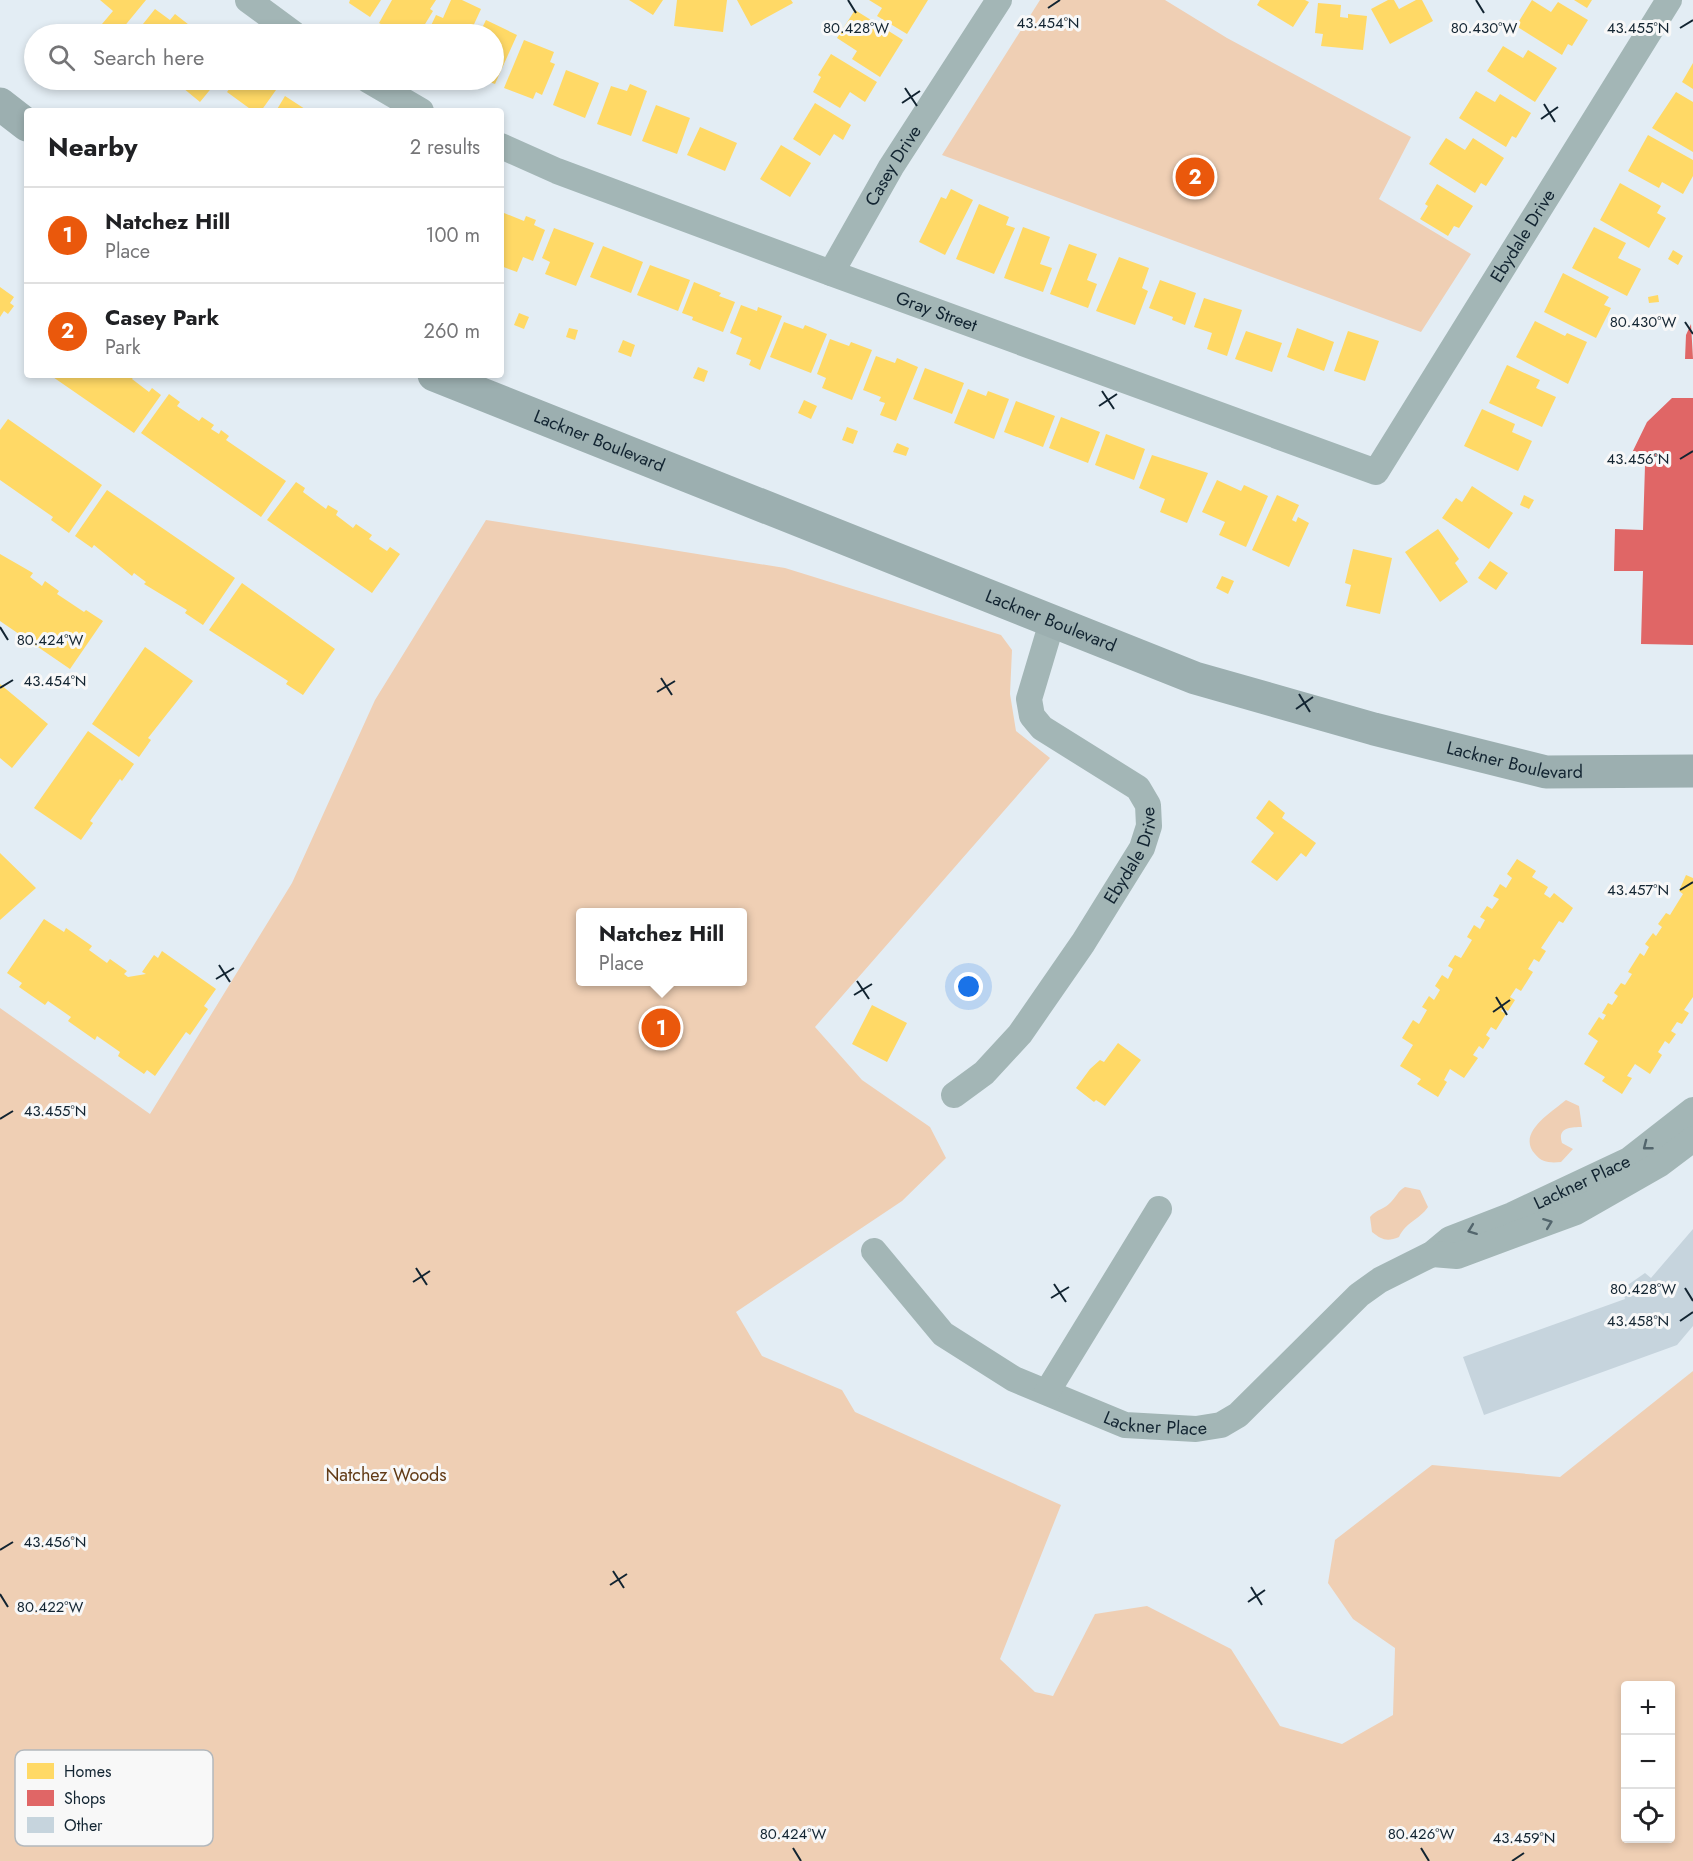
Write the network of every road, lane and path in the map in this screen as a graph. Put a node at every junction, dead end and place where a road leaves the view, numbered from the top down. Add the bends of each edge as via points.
1 (248, 0) edge
2 (999, 0) edge
3 (1669, 0) edge
4 (280, 24) edge
5 (385, 90) edge
6 (0, 104) edge
7 (416, 108) edge
8 (24, 123) edge
9 (504, 147) edge
10 (831, 273) junction
11 (442, 378) edge
12 (1376, 472) joint
13 (1052, 622) junction
14 (1693, 771) edge
15 (954, 1095) dead end
16 (1693, 1110) edge
17 (1693, 1140) edge
18 (1159, 1209) dead end
19 (874, 1251) dead end
20 (1432, 1254) junction
21 (1047, 1392) junction

1 - 4 street
2 - 10 street, Casey Drive via 891,167
3 - 12 street, Ebydale Drive
5 - 7 street
6 - 8 main road
9 - 10 street, Gray Street via 557,171
10 - 12 street, Gray Street
11 - 13 main road, Lackner Boulevard
13 - 14 main road, Lackner Boulevard via 1194,678 1546,772
13 - 15 street, Ebydale Drive via 1029,699 1032,716 1042,728 1138,788 1148,805 1149,826 1142,848 1107,905 1020,1034 984,1073
16 -> 20 street, Lackner Place via 1629,1160 1512,1215 1450,1239
20 -> 17 street, Lackner Place via 1457,1256 1576,1212 1660,1164
18 - 21 street
19 - 21 street, Lackner Place via 943,1334 1014,1379
20 - 21 street, Lackner Place via 1359,1295 1239,1415 1221,1425 1196,1429 1125,1425

